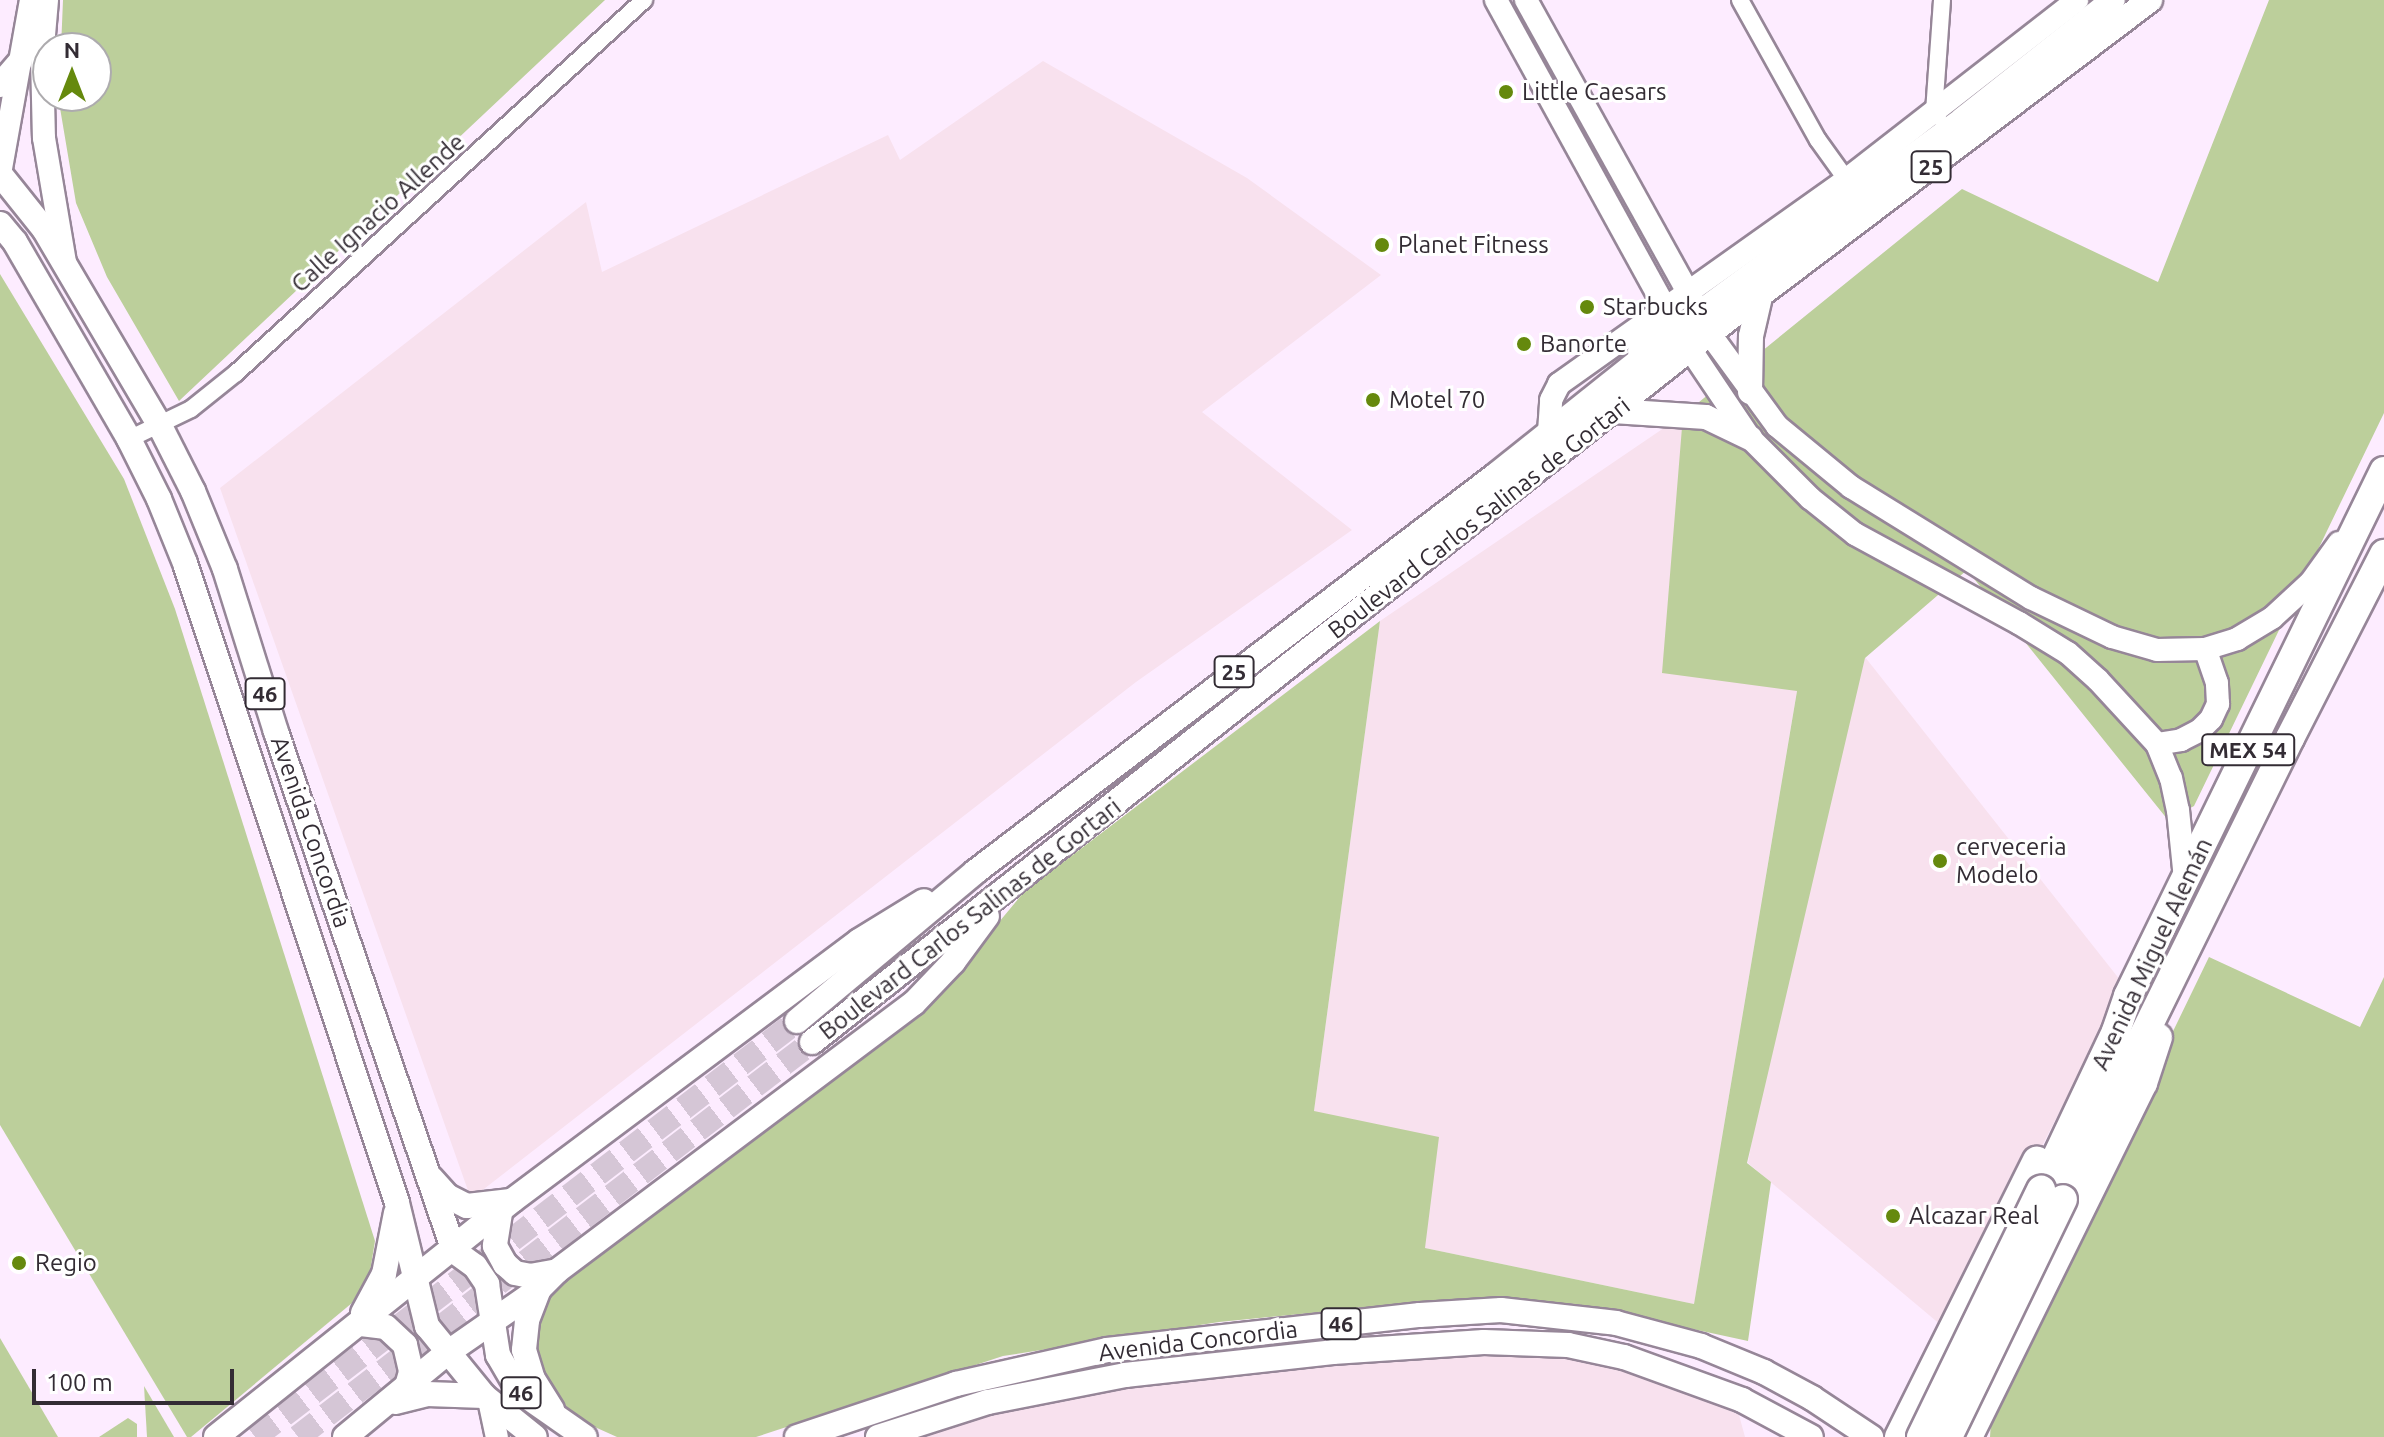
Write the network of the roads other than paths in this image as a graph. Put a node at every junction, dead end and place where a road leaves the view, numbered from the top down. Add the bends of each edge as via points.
1 (31, 0) edge
2 (47, 0) edge
3 (644, 0) edge
4 (1496, 0) edge
5 (1526, 0) edge
6 (1740, 0) edge
7 (1942, 0) edge
8 (2077, 0) edge
9 (2113, 0) edge
10 (2150, 0) edge
11 (19, 63) junction
12 (0, 85) edge
13 (1942, 121) junction
14 (0, 174) edge
15 (1852, 187) junction
16 (7, 233) edge
17 (1666, 256) junction
18 (65, 263) junction
19 (1732, 263) junction
20 (1760, 297) junction
21 (1666, 309) junction
22 (1699, 314) junction
23 (1684, 340) junction
24 (1609, 384) junction
25 (1750, 392) junction
26 (1613, 411) junction
27 (160, 426) junction
28 (1549, 432) junction
29 (1750, 438) junction
30 (129, 439) junction
31 (2382, 476) edge
32 (2384, 554) edge
33 (2205, 649) junction
34 (2157, 744) junction
35 (975, 872) junction
36 (2185, 879) junction
37 (997, 900) junction
38 (2128, 996) junction
39 (2157, 1009) junction
40 (797, 1021) tunnel mouth
41 (2128, 1037) junction
42 (812, 1042) tunnel mouth
43 (423, 1165) junction
44 (397, 1203) junction
45 (507, 1206) junction
46 (454, 1251) junction
47 (557, 1271) junction
48 (415, 1280) junction
49 (539, 1289) junction
50 (492, 1321) junction
51 (355, 1328) junction
52 (447, 1353) junction
53 (1933, 1368) junction
54 (398, 1396) junction
55 (1988, 1397) junction
56 (487, 1398) junction
57 (562, 1424) junction
58 (508, 1432) edge
59 (1966, 1435) edge
60 (216, 1437) edge
61 (345, 1437) edge
62 (535, 1437) edge
63 (585, 1437) edge
64 (797, 1437) edge
65 (878, 1437) edge
66 (1811, 1437) edge
67 (1871, 1437) edge
68 (1899, 1437) edge
69 (1921, 1437) edge

1 - 11 street
2 - 18 street via 44,138
3 - 27 street, Calle Ignacio Allende via 236,373
4 - 21 street
5 - 17 street
6 - 15 street via 1818,140
7 - 13 street
8 - 13 street
9 - 13 main road, Boulevard Carlos Salinas de Gortari / 25
10 - 20 main road, Boulevard Carlos Salinas de Gortari / 25
11 - 12 main road
11 - 14 street
13 - 15 main road, Boulevard Carlos Salinas de Gortari / 25
14 - 16 main road, Avenida Concordia
14 - 18 main road, Avenida Concordia / 46
15 - 19 street
15 - 22 main road, Boulevard Carlos Salinas de Gortari / 25
16 - 30 main road, Avenida Concordia / 46
17 - 19 street via 1678,266 1705,271
17 - 22 street
18 - 27 main road, Avenida Concordia / 46
19 - 22 street
20 - 22 main road, Boulevard Carlos Salinas de Gortari / 25
20 - 25 main road via 1751,336
21 - 22 street
21 - 23 street
21 - 24 main road via 1648,342
21 - 28 street via 1559,384 1551,400
22 - 23 main road, Boulevard Carlos Salinas de Gortari / 25
22 - 25 street
23 - 24 main road, Boulevard Carlos Salinas de Gortari / 25
23 - 26 main road, Boulevard Carlos Salinas de Gortari / 25
23 - 29 street
24 - 28 main road, Boulevard Carlos Salinas de Gortari / 25
25 - 33 street via 1777,426 1839,478 2031,598 2112,637 2157,650
26 - 29 main road via 1706,417
26 - 37 main road, Boulevard Carlos Salinas de Gortari / 25
27 - 30 street, Calle Ignacio Allende
27 - 43 main road, Avenida Concordia / 46 via 225,569
28 - 35 main road, Boulevard Carlos Salinas de Gortari / 25
29 - 34 street via 1855,534 2068,653
30 - 44 main road, Avenida Concordia / 46 via 185,563
31 - 33 street via 2311,582 2272,618 2237,639
31 - 36 highway, Avenida Miguel Alemán / MEX 54
32 - 39 highway, Avenida Miguel Alemán / MEX 54
33 - 34 street via 2217,683 2218,704 2211,719 2181,740
34 - 36 street via 2171,778
35 - 40 main road, Boulevard Carlos Salinas de Gortari / 25
35 - 45 main road via 882,924
36 - 38 highway, Avenida Miguel Alemán / MEX 54
37 - 42 main road, Boulevard Carlos Salinas de Gortari / 25
37 - 47 main road via 973,937 914,1003
38 - 41 highway, Avenida Miguel Alemán / MEX 54
38 - 53 highway via 2095,1037
39 - 41 highway, Avenida Miguel Alemán / MEX 54
39 - 55 highway via 2158,1037 2143,1083
41 - 59 highway, Avenida Miguel Alemán / MEX 54, bridge
41 - 69 highway, Avenida Miguel Alemán / MEX 54, bridge
43 - 45 main road via 435,1185 458,1203
43 - 46 main road, Avenida Concordia / 46
44 - 48 main road, Avenida Concordia / 46
44 - 51 main road via 384,1274
45 - 46 main road
45 - 47 main road via 495,1246 505,1264 530,1276
46 - 48 main road
46 - 50 main road, Avenida Concordia / 46 via 482,1274
47 - 49 main road
48 - 51 main road
48 - 52 main road, Avenida Concordia / 46 via 421,1313
49 - 50 main road
49 - 57 main road via 527,1321 526,1364
50 - 52 main road
50 - 57 main road, Avenida Concordia / 46 via 498,1355 519,1391
51 - 54 main road via 386,1327 405,1345 411,1372
51 - 60 main road
52 - 54 main road
52 - 56 main road, Avenida Concordia / 46
53 - 55 highway via 1935,1399 1947,1410 1961,1411
53 - 68 highway
54 - 56 main road
54 - 61 main road
55 - 59 highway
56 - 58 main road, Avenida Concordia / 46
57 - 63 main road, Avenida Concordia / 46
58 - 62 main road, Avenida Concordia / 46
64 - 67 main road, Avenida Concordia / 46 via 926,1393 1081,1355 1501,1310 1616,1323 1701,1346 1764,1372
65 - 66 main road, Avenida Concordia / 46 via 988,1402 1125,1375 1484,1342 1568,1345 1624,1357 1742,1400

